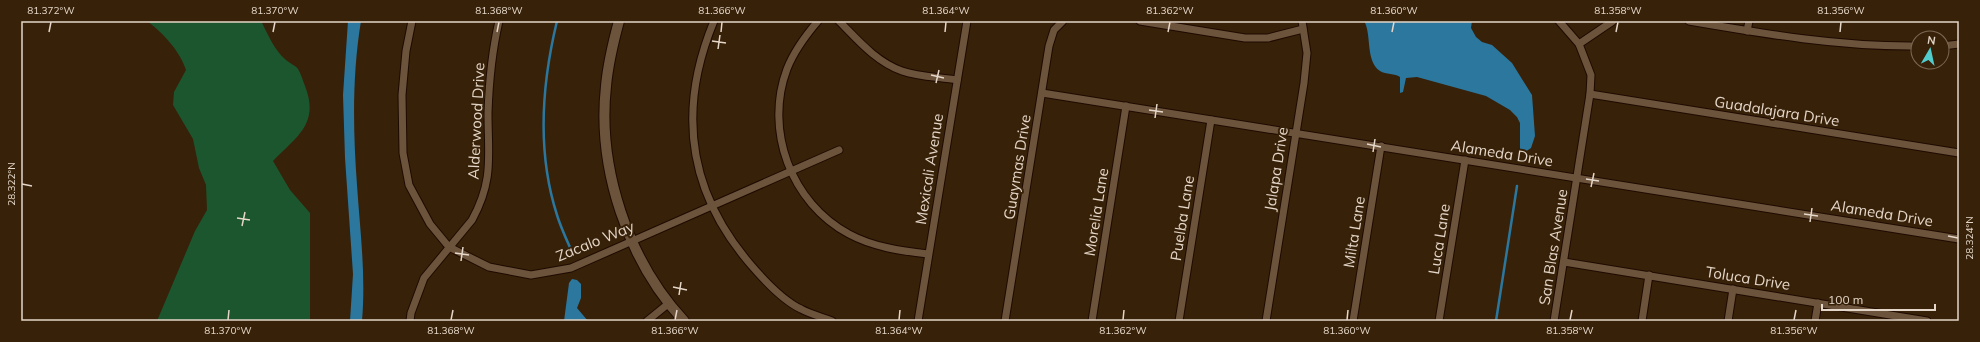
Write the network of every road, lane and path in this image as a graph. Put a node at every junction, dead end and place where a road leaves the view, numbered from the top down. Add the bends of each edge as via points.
1 (412, 21) edge
2 (498, 21) edge
3 (619, 21) edge
4 (714, 21) edge
5 (818, 21) edge
6 (839, 21) edge
7 (967, 21) edge
8 (1063, 21) edge
9 (1140, 21) edge
10 (1302, 21) edge
11 (1559, 21) edge
12 (1613, 21) edge
13 (1689, 21) edge
14 (1749, 21) edge
15 (1303, 29) junction
16 (1747, 31) junction
17 (1579, 44) junction
18 (1910, 46) edge
19 (957, 80) junction
20 (1042, 93) junction
21 (1590, 94) junction
22 (1126, 106) junction
23 (1211, 120) junction
24 (1295, 133) junction
25 (1381, 146) junction
26 (839, 150) dead end
27 (1959, 153) edge
28 (1465, 160) junction
29 (791, 172) junction
30 (1578, 178) junction
31 (711, 206) junction
32 (1959, 238) edge
33 (631, 241) junction
34 (449, 247) junction
35 (928, 254) junction
36 (1564, 262) junction
37 (1649, 275) junction
38 (1733, 289) junction
39 (1818, 303) junction
40 (668, 304) junction
41 (1903, 319) edge
42 (410, 321) edge
43 (647, 321) edge
44 (684, 321) edge
45 (832, 321) edge
46 (918, 321) edge
47 (1005, 321) edge
48 (1092, 321) edge
49 (1179, 321) edge
50 (1266, 321) edge
51 (1353, 321) edge
52 (1439, 321) edge
53 (1554, 321) edge
54 (1642, 321) edge
55 (1728, 321) edge
56 (1815, 321) edge
57 (1928, 321) edge

1 - 34 street, Zacalo Way via 402,95 403,153 409,185 430,224
2 - 34 street, Alderwood Drive via 490,85 488,182 472,220
3 - 33 street via 610,52 605,87 605,127 613,186
4 - 31 street via 697,72 693,123 696,158
5 - 29 street via 791,60 781,90 778,114 781,143
6 - 19 street via 873,54 889,65 910,73
7 - 19 street, Mexicali Avenue
8 - 20 street, Guaymas Drive via 1054,30 1049,46
9 - 15 street via 1245,38 1268,38
10 - 15 street, Jalapa Drive
11 - 17 street, San Blas Avenue
12 - 17 street
13 - 16 street
14 - 16 street
15 - 24 street, Jalapa Drive via 1307,53
16 - 18 street via 1878,47
17 - 21 street, San Blas Avenue via 1591,75
19 - 35 street, Mexicali Avenue
20 - 22 street, Alameda Drive
20 - 47 street, Guaymas Drive
21 - 27 street, Guadalajara Drive
21 - 30 street, San Blas Avenue
22 - 23 street, Alameda Drive
22 - 48 street, Morelia Lane
23 - 24 street, Alameda Drive
23 - 49 street, Puelba Lane
24 - 25 street, Alameda Drive
24 - 50 street, Jalapa Drive
25 - 28 street, Alameda Drive
25 - 51 street, Milta Lane
26 - 29 street, Zacalo Way
28 - 30 street, Alameda Drive
28 - 52 street, Luca Lane
29 - 31 street, Zacalo Way
29 - 35 street via 798,186 817,210 848,234 869,243
30 - 32 street, Alameda Drive
30 - 36 street, San Blas Avenue
31 - 33 street, Zacalo Way
31 - 45 street via 734,244 766,282 800,309
33 - 34 street, Zacalo Way via 571,268 531,275 489,267
33 - 40 street
34 - 42 street, Alderwood Drive via 424,278
35 - 46 street, Mexicali Avenue
36 - 37 street, Toluca Drive
36 - 53 street, San Blas Avenue
37 - 38 street, Toluca Drive
37 - 54 street
38 - 39 street, Toluca Drive
38 - 55 street
39 - 41 street, Toluca Drive
39 - 56 street
40 - 43 street
40 - 44 street
41 - 57 street, Toluca Drive

